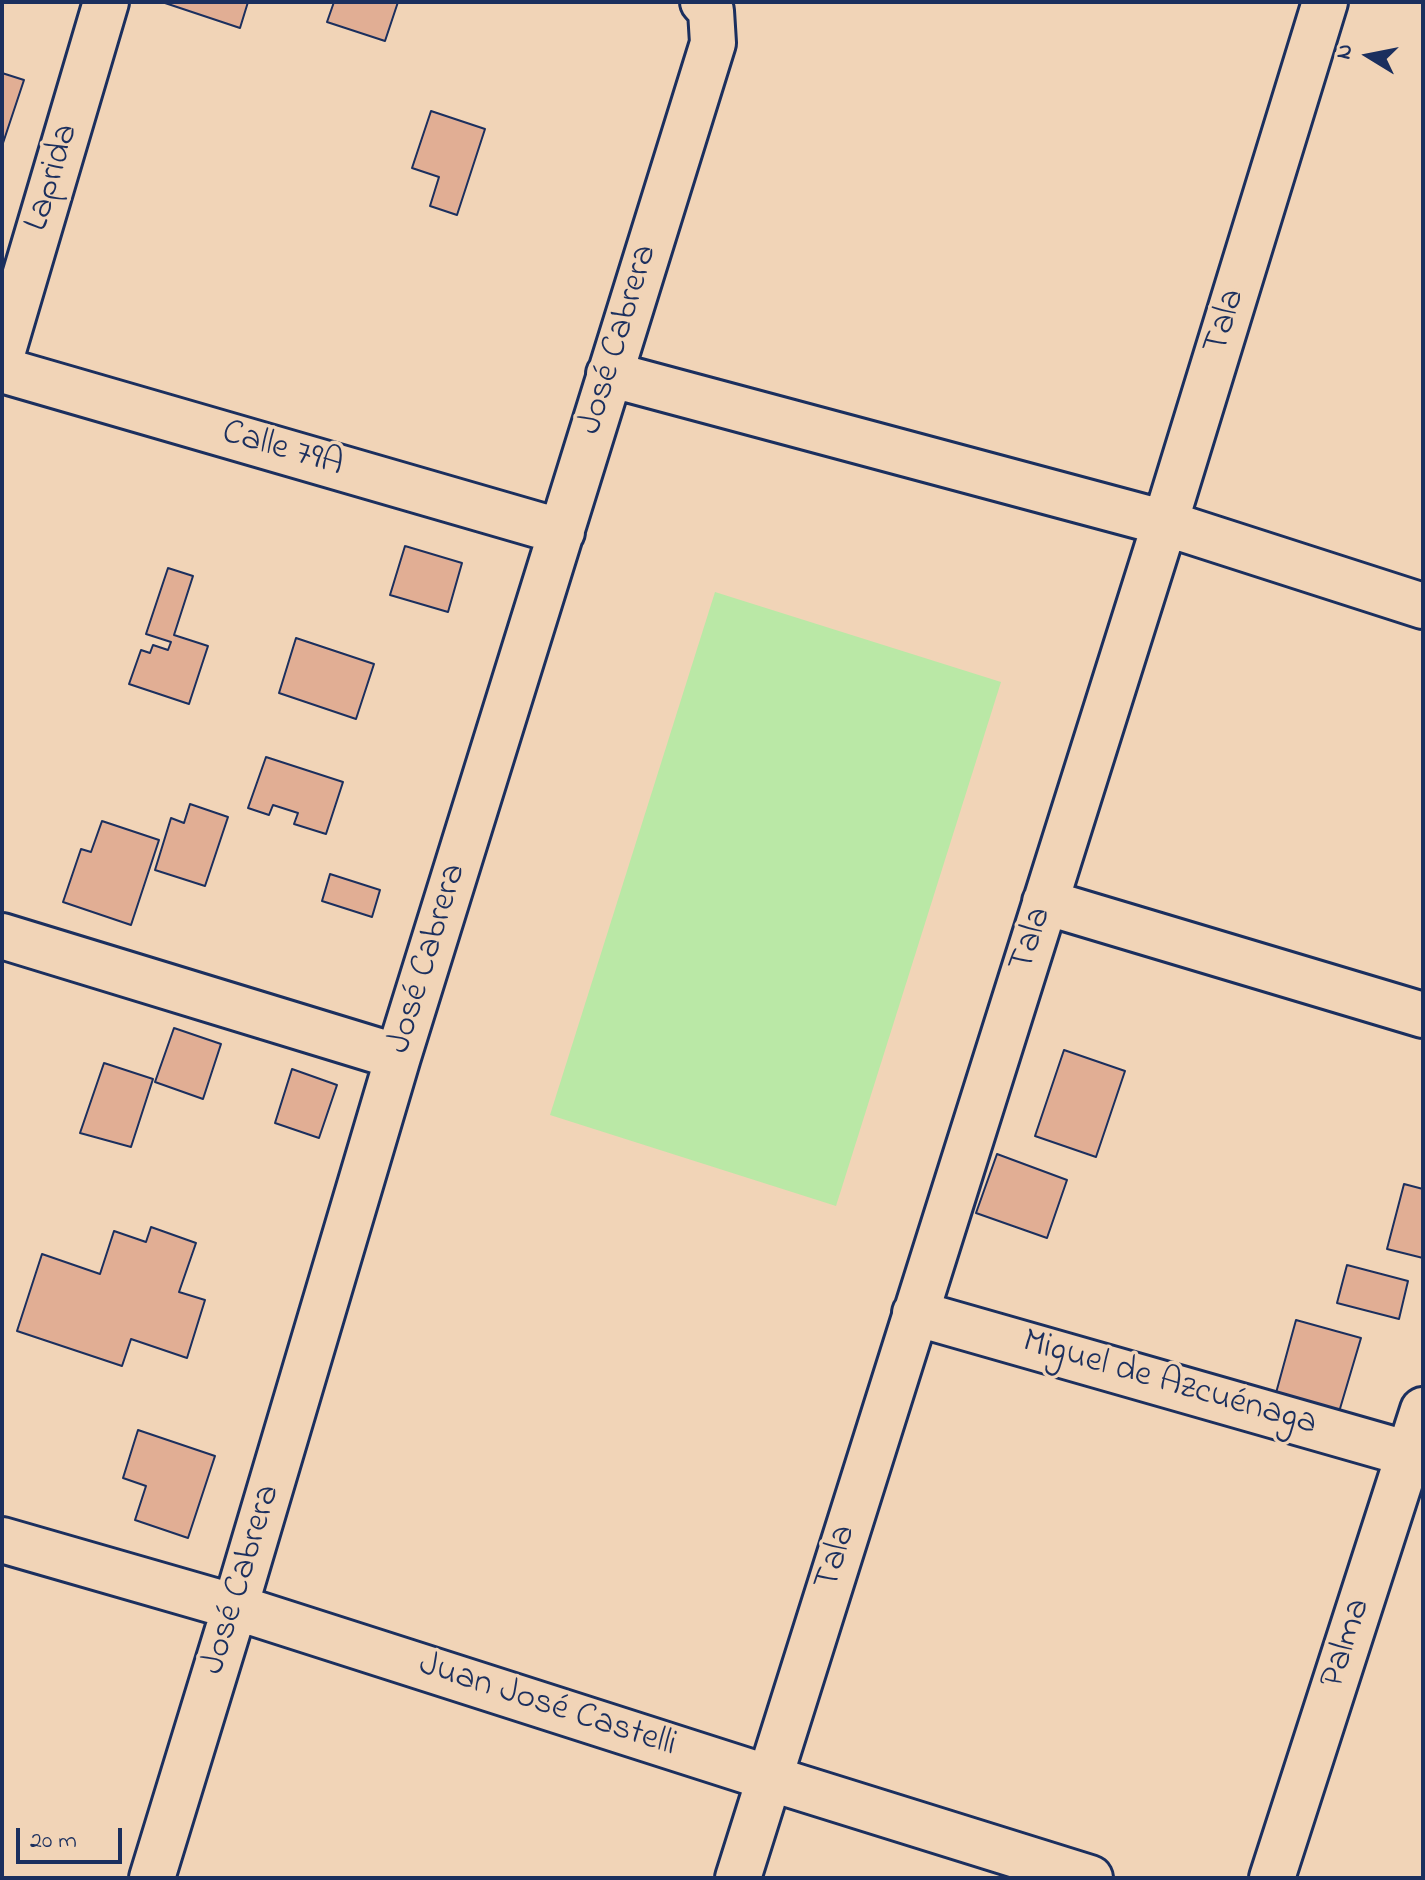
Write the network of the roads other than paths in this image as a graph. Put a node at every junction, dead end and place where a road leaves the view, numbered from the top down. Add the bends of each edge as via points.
1 (106, 2) edge
2 (1325, 2) edge
3 (708, 22) edge
4 (2, 354) edge
5 (2, 370) edge
6 (609, 374) junction
7 (1165, 523) junction
8 (562, 532) junction
9 (1423, 606) edge
10 (1045, 902) junction
11 (2, 936) edge
12 (1423, 1015) edge
13 (398, 1057) junction
14 (915, 1313) junction
15 (1423, 1410) edge
16 (1416, 1456) edge
17 (2, 1540) edge
18 (235, 1607) junction
19 (769, 1778) junction
20 (152, 1878) edge
21 (738, 1878) edge
22 (1090, 1878) edge
23 (1272, 1878) edge

1 - 4 street, Laprida
2 - 7 street, Tala
3 - 6 street, José Cabrera
5 - 8 street, Calle 79A
6 - 7 street
6 - 8 street, José Cabrera
7 - 9 street
7 - 10 street, Tala
8 - 13 street, José Cabrera
10 - 12 street
10 - 14 street, Tala
11 - 13 street
13 - 18 street, José Cabrera
14 - 16 street, Miguel de Azcuénaga
14 - 19 street, Tala
15 - 16 street, Palma
16 - 23 street, Palma
17 - 18 street, Juan José Castelli
18 - 19 street, Juan José Castelli
18 - 20 street, José Cabrera
19 - 21 street, Tala
19 - 22 street, Juan José Castelli

